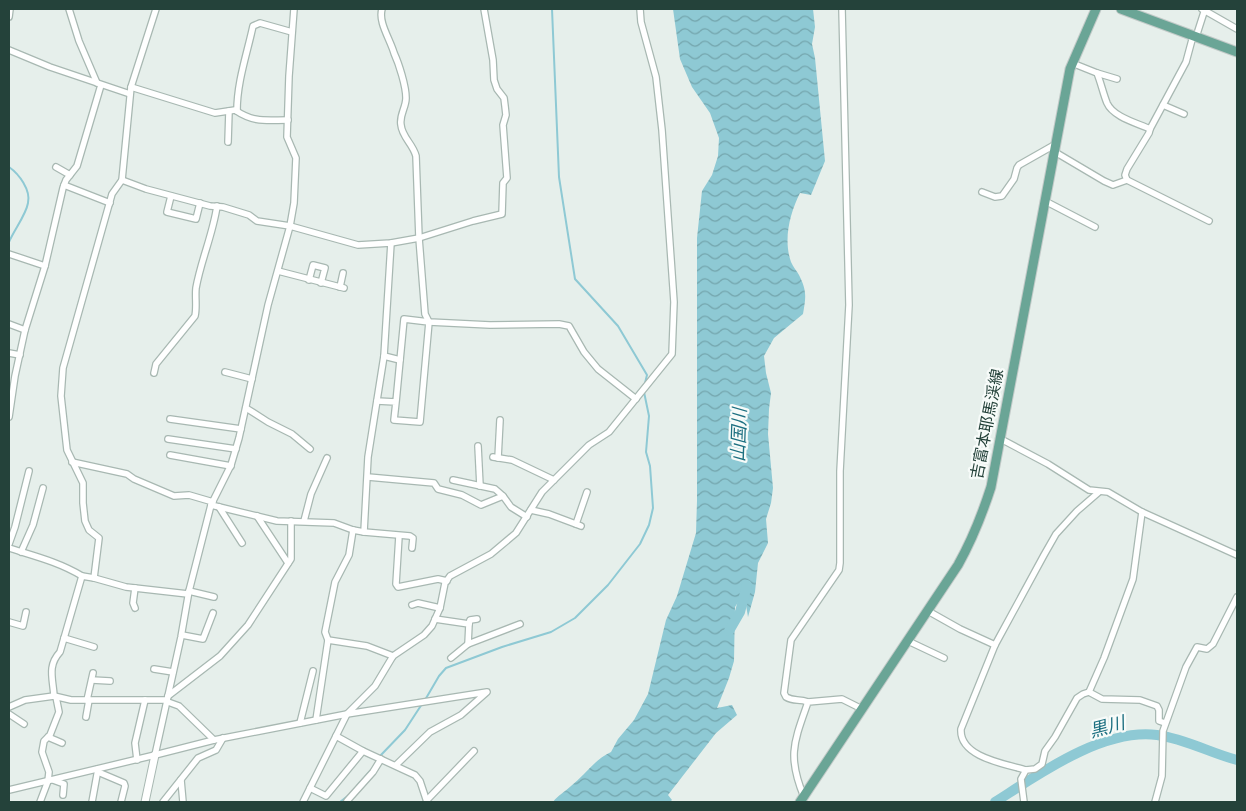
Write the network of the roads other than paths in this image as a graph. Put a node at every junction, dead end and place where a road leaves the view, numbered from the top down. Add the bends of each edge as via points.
1 (10, 9) edge
2 (69, 9) edge
3 (156, 9) edge
4 (294, 9) edge
5 (382, 9) edge
6 (484, 9) edge
7 (640, 9) edge
8 (842, 9) edge
9 (1096, 9) edge
10 (1122, 9) edge
11 (1203, 9) edge
12 (9, 17) edge
13 (1237, 29) edge
14 (292, 32) junction
15 (1194, 36) junction
16 (9, 50) edge
17 (1237, 52) edge
18 (1072, 63) junction
19 (1097, 73) junction
20 (1117, 79) dead end
21 (99, 84) junction
22 (131, 87) junction
23 (130, 94) junction
24 (1163, 105) junction
25 (228, 111) junction
26 (237, 111) junction
27 (1184, 114) dead end
28 (288, 120) junction
29 (1150, 129) junction
30 (228, 142) dead end
31 (1055, 148) junction
32 (56, 167) dead end
33 (70, 175) junction
34 (122, 180) junction
35 (1127, 180) junction
36 (64, 185) junction
37 (982, 192) dead end
38 (171, 196) junction
39 (1045, 201) junction
40 (110, 203) junction
41 (200, 203) junction
42 (217, 206) junction
43 (1209, 221) dead end
44 (290, 226) junction
45 (1095, 227) dead end
46 (419, 238) junction
47 (391, 243) junction
48 (9, 254) edge
49 (45, 266) junction
50 (278, 271) junction
51 (343, 273) dead end
52 (309, 280) junction
53 (321, 283) junction
54 (429, 322) junction
55 (9, 324) edge
56 (25, 330) junction
57 (9, 353) edge
58 (20, 355) junction
59 (384, 356) junction
60 (400, 360) junction
61 (225, 372) dead end
62 (154, 373) dead end
63 (252, 379) junction
64 (10, 398) edge
65 (636, 399) junction
66 (377, 401) junction
67 (396, 402) junction
68 (246, 408) junction
69 (9, 417) edge
70 (170, 419) dead end
71 (500, 420) dead end
72 (241, 429) junction
73 (1000, 438) junction
74 (168, 439) dead end
75 (478, 446) dead end
76 (236, 449) junction
77 (310, 449) dead end
78 (170, 455) dead end
79 (327, 458) dead end
80 (72, 462) junction
81 (230, 466) junction
82 (29, 471) dead end
83 (368, 477) junction
84 (453, 480) dead end
85 (554, 480) junction
86 (480, 486) junction
87 (42, 488) dead end
88 (587, 492) dead end
89 (1099, 492) junction
90 (503, 496) junction
91 (212, 503) junction
92 (219, 506) junction
93 (531, 510) junction
94 (1142, 512) junction
95 (257, 516) junction
96 (527, 517) junction
97 (291, 521) junction
98 (304, 521) junction
99 (353, 530) junction
100 (364, 532) junction
101 (399, 536) junction
102 (242, 543) dead end
103 (9, 544) edge
104 (9, 548) edge
105 (412, 548) dead end
106 (21, 552) junction
107 (1237, 555) edge
108 (288, 563) junction
109 (82, 576) junction
110 (94, 578) junction
111 (447, 581) junction
112 (135, 588) junction
113 (188, 592) junction
114 (214, 597) dead end
115 (1237, 597) edge
116 (412, 604) dead end
117 (135, 608) dead end
118 (440, 608) junction
119 (928, 611) junction
120 (26, 612) dead end
121 (213, 613) dead end
122 (477, 619) dead end
123 (435, 620) junction
124 (9, 622) edge
125 (469, 624) junction
126 (520, 624) dead end
127 (182, 635) junction
128 (64, 638) junction
129 (328, 640) junction
130 (908, 641) junction
131 (468, 644) junction
132 (996, 645) junction
133 (94, 647) dead end
134 (393, 656) junction
135 (451, 658) dead end
136 (944, 658) dead end
137 (154, 669) dead end
138 (313, 671) dead end
139 (173, 672) junction
140 (93, 673) dead end
141 (92, 680) junction
142 (110, 681) dead end
143 (1090, 692) junction
144 (55, 696) junction
145 (168, 699) junction
146 (88, 700) junction
147 (146, 700) junction
148 (808, 702) junction
149 (9, 707) edge
150 (862, 709) junction
151 (9, 714) edge
152 (347, 714) junction
153 (86, 717) dead end
154 (316, 720) junction
155 (300, 723) junction
156 (1165, 723) junction
157 (24, 724) dead end
158 (336, 736) junction
159 (48, 737) junction
160 (223, 738) junction
161 (214, 740) junction
162 (62, 743) dead end
163 (363, 751) junction
164 (474, 751) dead end
165 (155, 756) junction
166 (381, 759) junction
167 (138, 760) junction
168 (396, 765) junction
169 (1026, 770) junction
170 (98, 771) junction
171 (50, 780) junction
172 (181, 780) junction
173 (310, 788) junction
174 (9, 790) edge
175 (63, 794) dead end
176 (802, 800) edge
177 (1024, 800) edge
178 (427, 801) edge
179 (40, 802) edge
180 (92, 802) edge
181 (121, 802) edge
182 (145, 802) edge
183 (162, 802) edge
184 (183, 802) edge
185 (303, 802) edge
186 (348, 802) edge
187 (1155, 802) edge

1 - 12 street
2 - 21 street
3 - 22 street
4 - 14 street
5 - 46 street via 380,16 395,54 406,96 401,126 416,156
6 - 46 street via 494,80 504,98 506,114 503,125 507,178 503,183 502,214
7 - 65 street via 656,76 662,130 674,343 672,354
8 - 148 street via 849,305 840,471 840,563 839,570 791,640 784,693 791,701
9 - 18 main road, 吉富本耶馬渓線
10 - 15 main road
11 - 13 street
11 - 15 street
14 - 26 street via 260,23 253,26 237,93
14 - 28 street
15 - 17 main road
15 - 24 street via 1186,62
16 - 21 street
18 - 19 street
18 - 31 main road, 吉富本耶馬渓線
19 - 20 street
19 - 29 street via 1107,105 1119,116
21 - 23 street
21 - 33 street via 77,166
22 - 23 street
22 - 25 street via 215,113
23 - 34 street
24 - 27 street
24 - 29 street
25 - 26 street
25 - 30 street
26 - 28 street via 254,120
28 - 44 street via 287,137 296,158
29 - 35 street via 1127,170
31 - 35 street via 1104,181 1113,184
31 - 37 street via 1020,165 1002,196
31 - 39 main road, 吉富本耶馬渓線
32 - 33 street
33 - 36 street
34 - 38 street
34 - 40 street
35 - 43 street
36 - 40 street
36 - 49 street
38 - 41 street
38 - 41 street via 167,212 196,219
39 - 45 street
39 - 73 main road, 吉富本耶馬渓線
40 - 80 street via 63,368 61,396 67,450
41 - 42 street
42 - 44 street via 249,215 257,221
42 - 62 street via 196,289 195,316 156,364
44 - 47 street via 358,245
44 - 50 street
46 - 47 street
46 - 54 street via 425,314
47 - 59 street
48 - 49 street
49 - 56 street
50 - 52 street
50 - 63 street
51 - 53 street via 342,288
52 - 53 street
52 - 53 street via 313,265 325,268
54 - 60 street via 404,319
54 - 65 street via 569,326 598,369
54 - 67 street via 420,422 394,420
55 - 56 street
56 - 58 street
57 - 58 street
58 - 64 street
59 - 60 street
59 - 66 street
60 - 67 street
61 - 63 street
63 - 68 street
64 - 69 street
65 - 85 street via 609,432 589,445
66 - 67 street
66 - 83 street
68 - 72 street
68 - 77 street via 292,434
70 - 72 street
71 - 85 street via 495,457 512,460
72 - 76 street
73 - 89 street via 1089,490
73 - 119 main road, 吉富本耶馬渓線 via 990,487 974,534
74 - 76 street
75 - 86 street
76 - 81 street
78 - 81 street
79 - 98 street via 310,494
80 - 91 street via 127,474 174,496 189,495
80 - 110 street via 83,483 85,521 89,530 99,538
81 - 91 street
82 - 103 street
83 - 90 street via 434,483 438,489 482,505
83 - 100 street
84 - 86 street
85 - 93 street
86 - 90 street via 495,489
87 - 106 street via 33,525
88 - 93 street via 578,525
89 - 94 street via 1108,492
89 - 132 street via 1056,534
90 - 96 street via 511,507
91 - 92 street
91 - 113 street
92 - 95 street
92 - 102 street
93 - 96 street
94 - 107 street
94 - 143 street via 1133,579
95 - 97 street
95 - 108 street
96 - 111 street via 506,543 450,576
97 - 98 street
97 - 108 street via 291,559
98 - 99 street via 334,523
99 - 100 street
99 - 129 street via 349,554 335,582 325,632
100 - 101 street
101 - 105 street via 413,538
101 - 111 street via 398,587 438,579
104 - 106 street
106 - 109 street via 54,562
108 - 145 street via 248,625 220,656
109 - 110 street
109 - 128 street
110 - 112 street
111 - 118 street
112 - 113 street
112 - 117 street
113 - 114 street
113 - 127 street
115 - 156 street via 1214,644 1207,649 1196,649
116 - 118 street
118 - 123 street
119 - 130 main road, 吉富本耶馬渓線
119 - 132 street
120 - 124 street via 23,626
121 - 127 street via 203,639
122 - 125 street via 470,620
123 - 125 street
123 - 134 street via 424,635
125 - 131 street
126 - 131 street
127 - 139 street
128 - 133 street
128 - 144 street via 52,666
129 - 134 street via 367,646
129 - 154 street
130 - 136 street
130 - 150 main road, 吉富本耶馬渓線
131 - 135 street
132 - 169 street via 960,735 975,752
134 - 152 street via 375,686
137 - 139 street
138 - 155 street
139 - 145 street
140 - 141 street
141 - 142 street
141 - 146 street
143 - 156 street via 1102,699 1140,700 1157,706 1159,721
143 - 169 street via 1077,698 1045,751 1042,764
144 - 146 street
144 - 149 street via 25,700
144 - 159 street via 59,712
145 - 147 street
145 - 161 street
145 - 165 street
146 - 147 street
146 - 153 street
147 - 167 street via 135,743
148 - 150 street via 842,699
148 - 176 street via 799,726 793,759
150 - 176 main road, 吉富本耶馬渓線
151 - 157 street
152 - 154 street
152 - 158 street
152 - 168 street via 487,692 461,715 430,732
154 - 155 street
155 - 160 street
156 - 187 street via 1162,776
158 - 163 street
158 - 173 street
159 - 162 street
159 - 171 street via 42,752
160 - 161 street
160 - 172 street via 216,750 198,758
161 - 165 street
163 - 166 street
163 - 173 street via 326,796
164 - 178 street
165 - 167 street
165 - 182 street
166 - 168 street
166 - 186 street
167 - 170 street
168 - 178 street via 415,775
169 - 177 street via 1021,780
170 - 171 street
170 - 180 street
170 - 181 street via 124,784
171 - 174 street
171 - 175 street via 64,784
171 - 179 street
172 - 183 street
172 - 184 street
173 - 185 street

